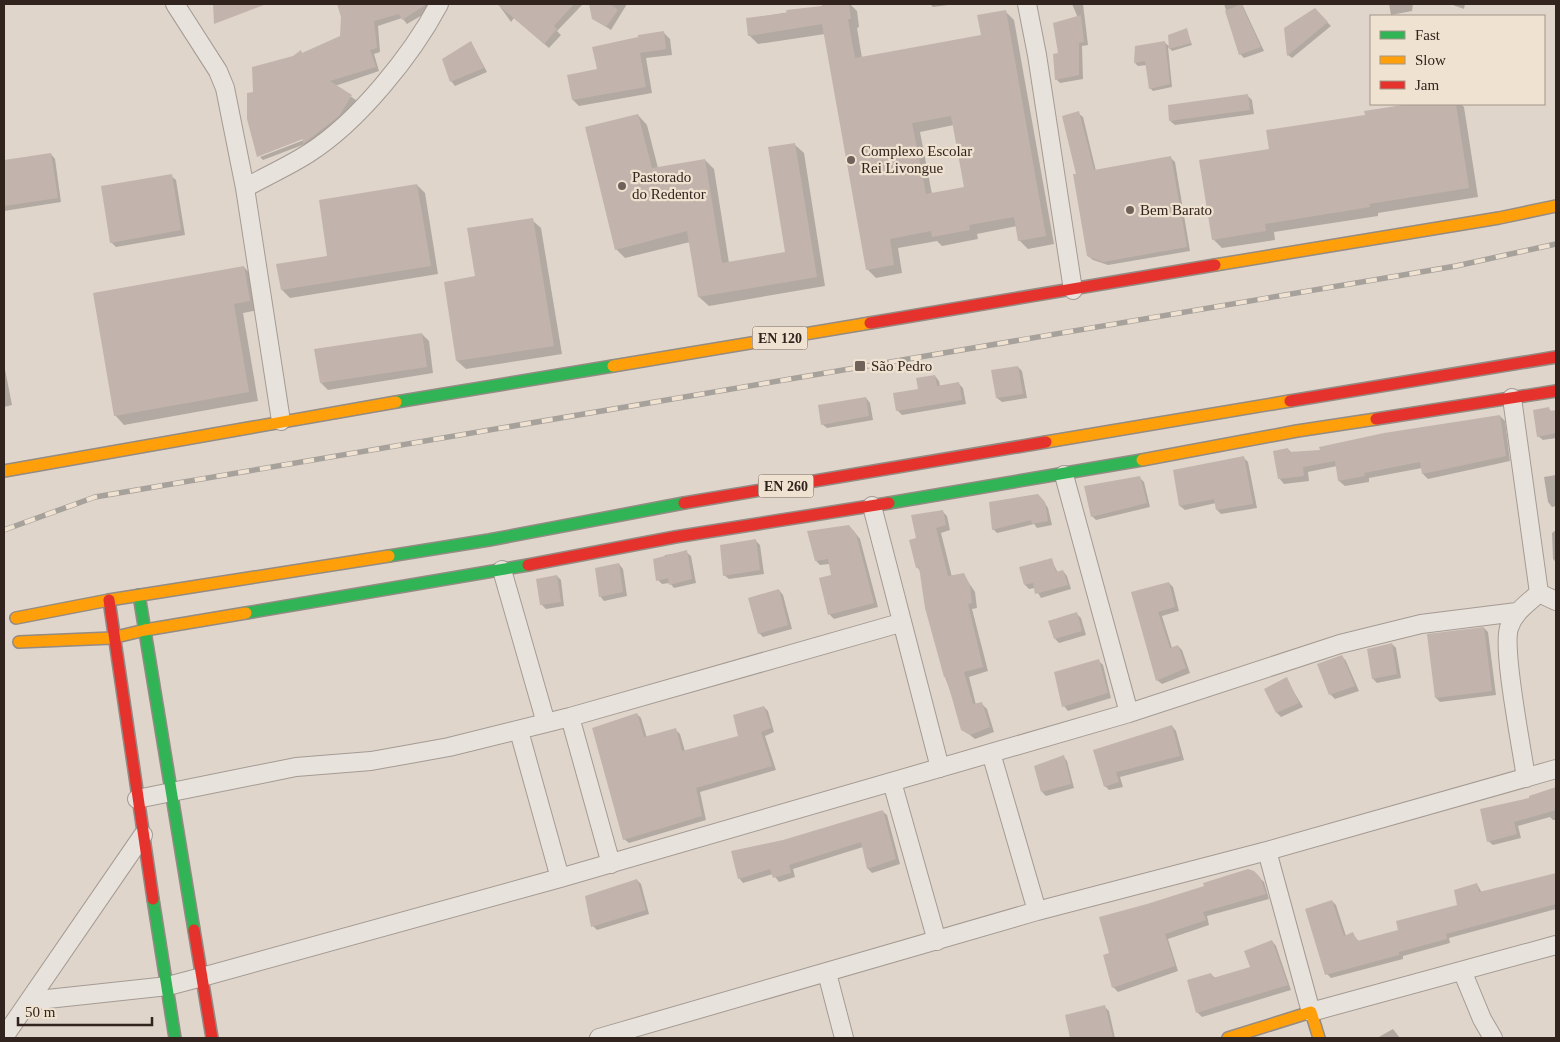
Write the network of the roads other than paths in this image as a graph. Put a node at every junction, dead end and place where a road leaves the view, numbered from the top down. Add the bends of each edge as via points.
1 (174, 4) edge
2 (439, 4) edge
3 (1027, 4) edge
4 (245, 188) junction
5 (1556, 206) edge
6 (1073, 290) junction
7 (1556, 357) edge
8 (1556, 391) edge
9 (1512, 398) junction
10 (1294, 416) junction
11 (281, 421) junction
12 (4, 471) edge
13 (1064, 475) junction
14 (670, 506) junction
15 (872, 506) junction
16 (674, 529) junction
17 (502, 570) junction
18 (317, 576) junction
19 (1539, 593) junction
20 (139, 595) junction
21 (109, 600) junction
22 (321, 601) junction
23 (1556, 601) edge
24 (1518, 612) junction
25 (900, 623) junction
26 (145, 630) junction
27 (112, 638) junction
28 (1129, 713) junction
29 (570, 717) junction
30 (546, 723) junction
31 (519, 731) junction
32 (991, 753) junction
33 (940, 768) junction
34 (1556, 769) edge
35 (1526, 778) junction
36 (892, 782) junction
37 (171, 793) junction
38 (137, 799) junction
39 (143, 835) junction
40 (1267, 851) junction
41 (611, 864) junction
42 (560, 878) junction
43 (1037, 911) junction
44 (937, 940) junction
45 (1556, 945) edge
46 (827, 973) junction
47 (1463, 973) junction
48 (202, 978) junction
49 (168, 986) junction
50 (29, 1001) junction
51 (1312, 1012) junction
52 (4, 1037) edge
53 (175, 1038) edge
54 (212, 1038) edge
55 (599, 1038) edge
56 (844, 1038) edge
57 (1228, 1038) edge
58 (1319, 1038) edge
59 (1493, 1038) edge

1 - 4 street via 218,71
2 - 4 street via 384,84 342,129 309,153
3 - 6 street
4 - 11 street
5 - 6 main road, EN 120
6 - 11 main road, EN 120
7 - 10 main road, EN 260
8 - 9 main road, EN 260
9 - 10 main road, EN 260
9 - 19 street
10 - 13 main road, EN 260
10 - 14 main road, EN 260
11 - 12 main road, EN 120
13 - 15 main road, EN 260
13 - 28 street
14 - 16 main road
14 - 18 main road, EN 260
15 - 16 main road, EN 260
15 - 25 street
16 - 17 main road, EN 260
17 - 22 main road, EN 260
17 - 30 street
18 - 20 main road, EN 260
18 - 22 main road
19 - 23 street
19 - 24 street
20 - 21 main road, EN 260
20 - 26 main road
21 - 27 main road
21 - 27 main road, EN 260 via 17,630
22 - 26 main road, EN 260
24 - 28 street via 1421,624 1340,644
24 - 35 street via 1509,629 1509,662
25 - 29 street
25 - 33 street
26 - 27 main road, EN 260
26 - 37 main road
27 - 38 main road
28 - 32 street
29 - 30 street
29 - 41 street
30 - 31 street
31 - 37 street via 371,761 296,767
31 - 42 street
32 - 33 street
32 - 43 street
33 - 36 street
34 - 35 street
35 - 40 street
36 - 41 street
36 - 44 street
37 - 38 street
37 - 48 main road
38 - 39 main road
39 - 49 main road
39 - 50 street
40 - 43 street
40 - 51 street
41 - 42 street
42 - 48 street
43 - 44 street
44 - 46 street
45 - 47 street
46 - 55 street
46 - 56 street
47 - 51 street
47 - 59 street
48 - 49 street
48 - 54 main road
49 - 50 street
49 - 53 main road
50 - 52 street
51 - 57 main road
51 - 58 main road

